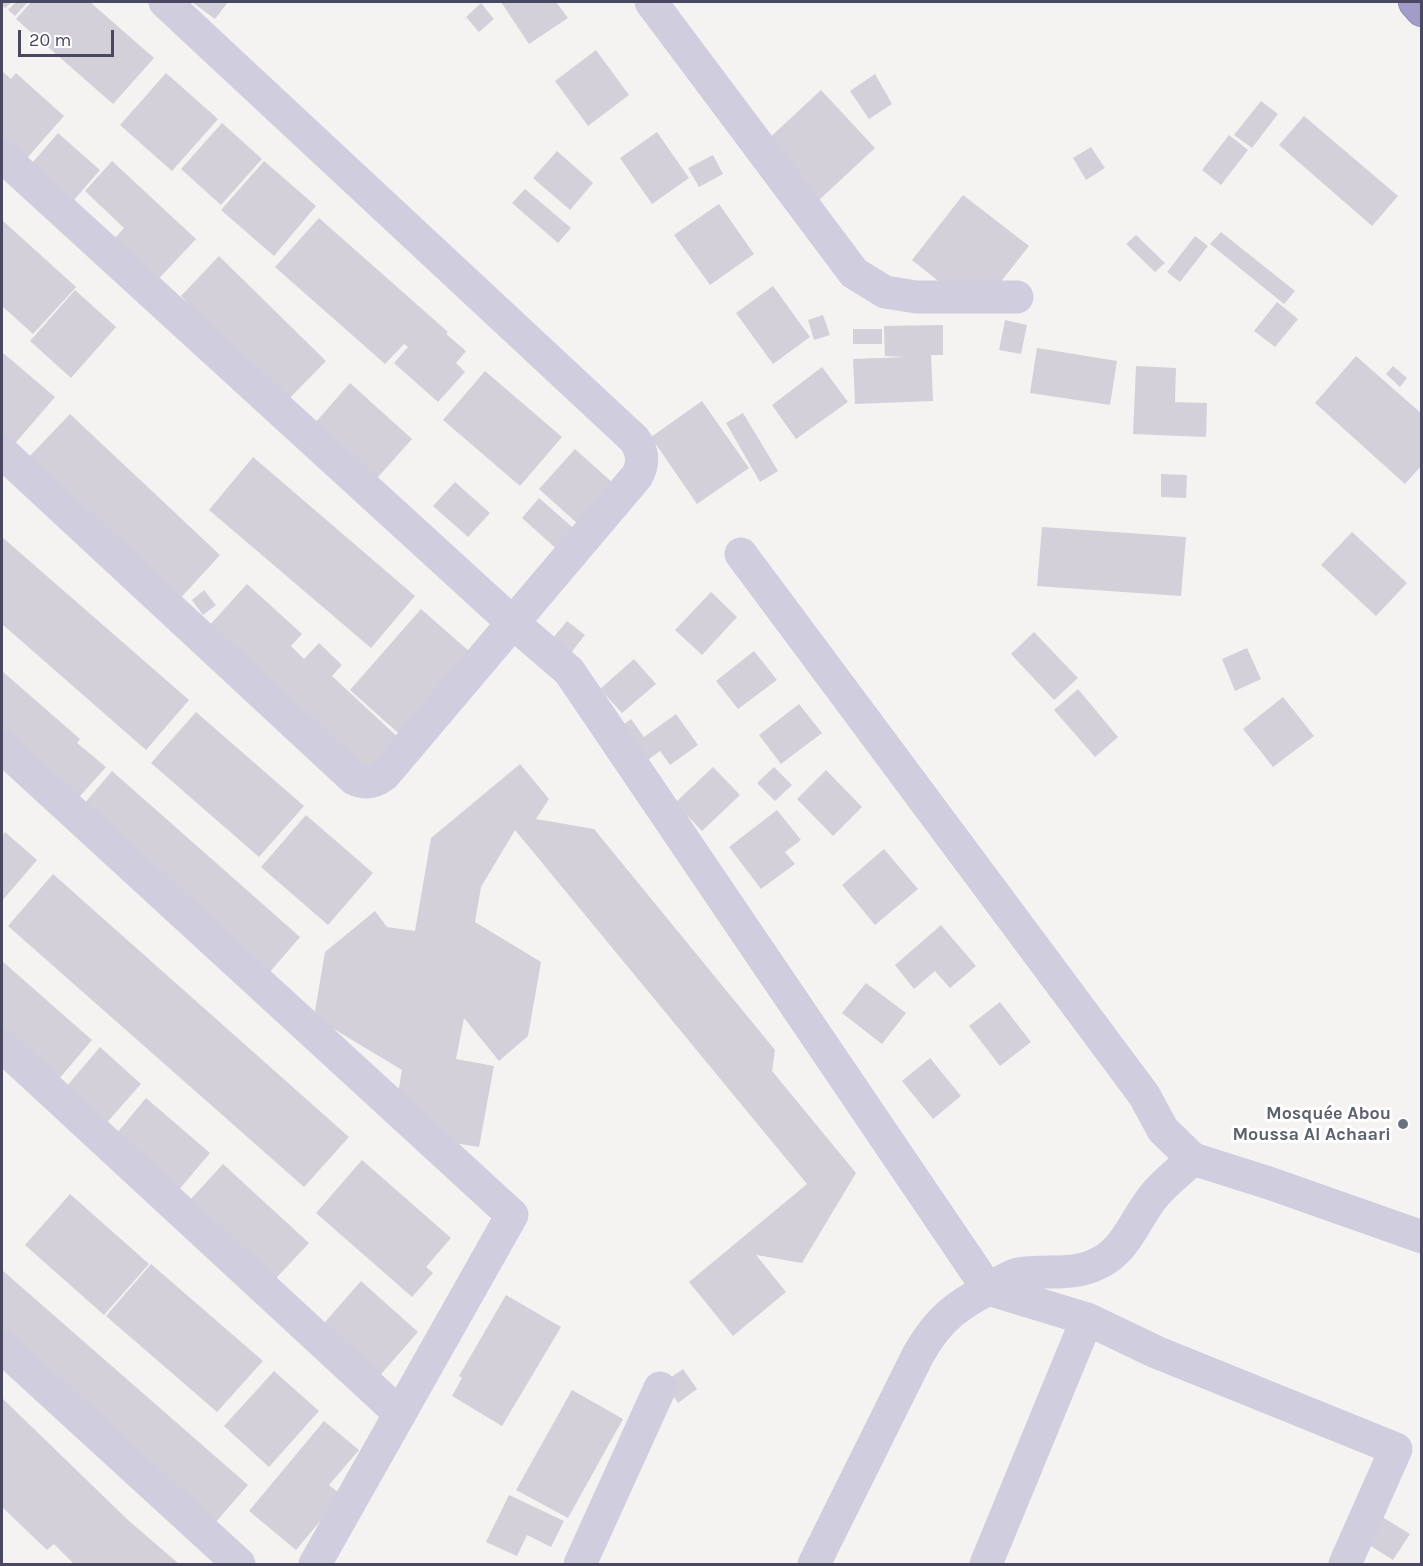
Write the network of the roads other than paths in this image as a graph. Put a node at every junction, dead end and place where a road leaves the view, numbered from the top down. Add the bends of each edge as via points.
1 (165, 2) edge
2 (651, 2) edge
3 (1415, 2) edge
4 (1422, 10) edge
5 (2, 156) edge
6 (1017, 297) dead end
7 (2, 452) edge
8 (741, 554) dead end
9 (513, 623) junction
10 (2, 747) edge
11 (2, 1046) edge
12 (1193, 1159) junction
13 (1422, 1237) edge
14 (988, 1289) junction
15 (1087, 1319) junction
16 (2, 1347) edge
17 (660, 1388) dead end
18 (400, 1414) junction
19 (239, 1564) edge
20 (315, 1564) edge
21 (580, 1564) edge
22 (814, 1564) edge
23 (986, 1564) edge
24 (1346, 1564) edge

1 - 9 street via 638,444 642,457 637,476
2 - 6 street via 854,273 885,292 916,297
3 - 4 highway
5 - 9 street
7 - 9 street via 359,782 384,775
8 - 12 street via 1144,1095 1163,1130
9 - 14 street via 569,671
10 - 18 street via 512,1215
11 - 18 street
12 - 13 street
12 - 14 street via 1154,1196 1120,1247 1094,1266 1079,1271 1016,1275
14 - 15 street
14 - 22 street via 966,1300 930,1334
15 - 23 street
15 - 24 street via 1156,1352 1396,1449
16 - 19 street
17 - 21 street
18 - 20 street

